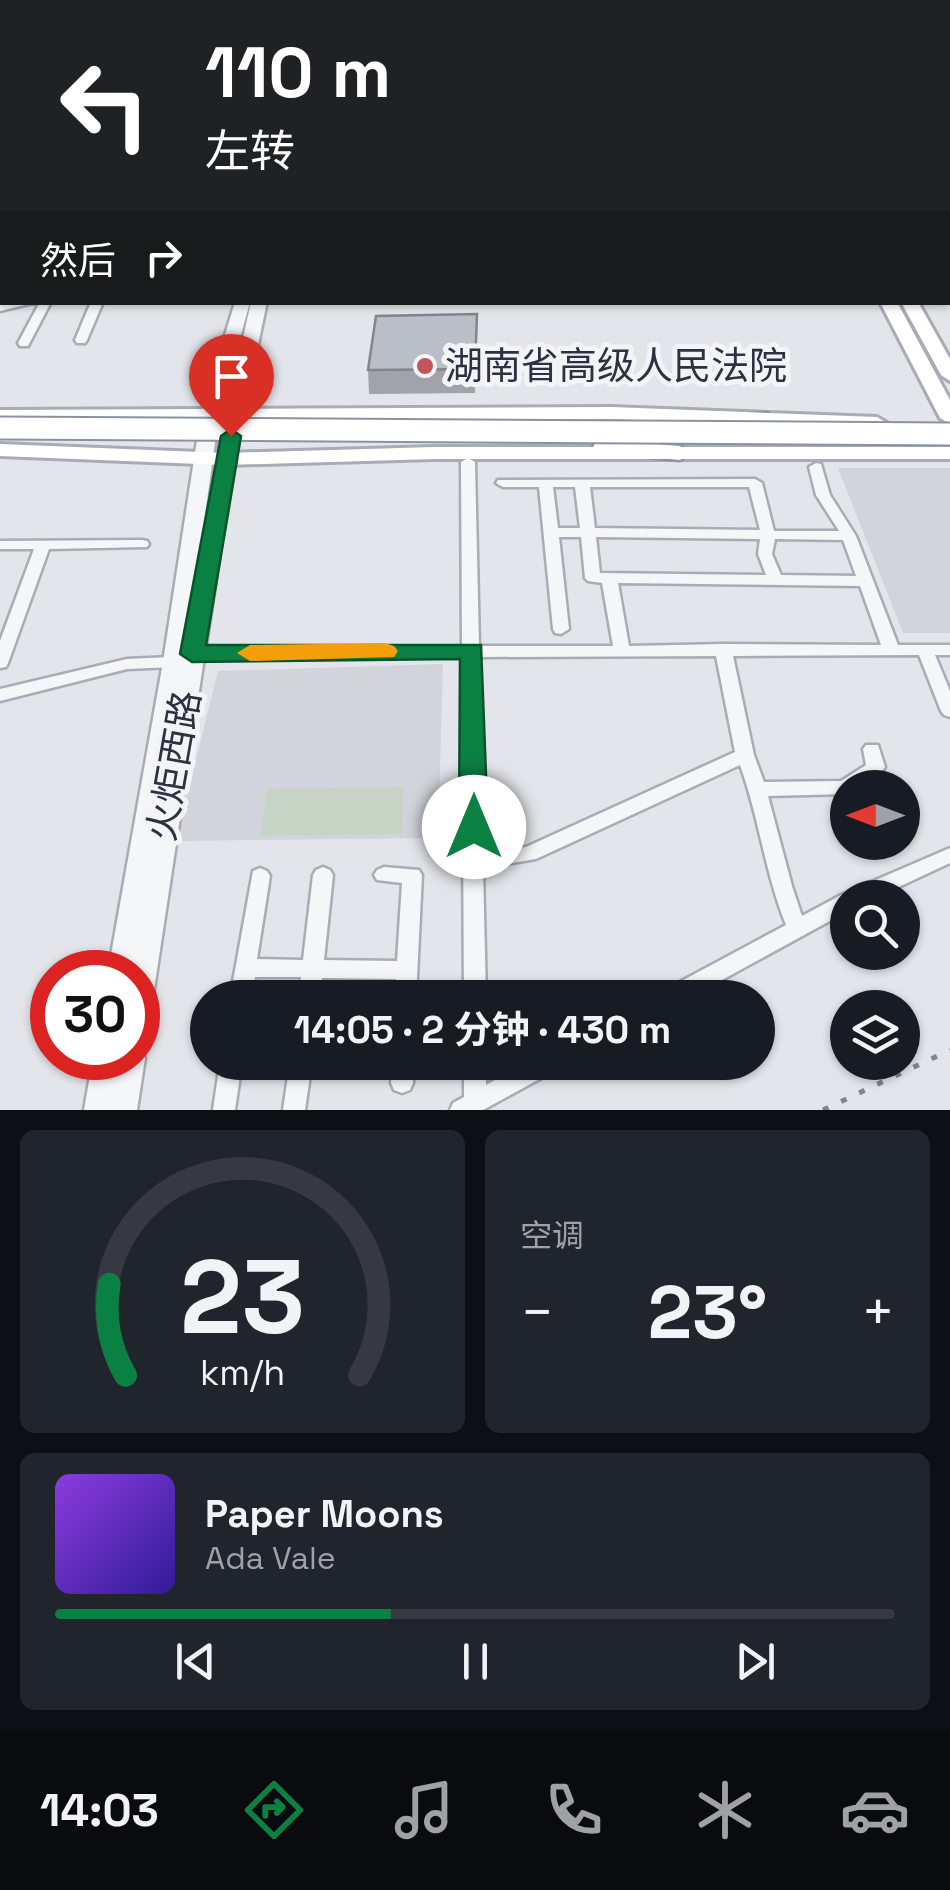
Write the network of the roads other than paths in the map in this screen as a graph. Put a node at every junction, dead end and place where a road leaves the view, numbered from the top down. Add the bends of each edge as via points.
1 (44, 305) edge
2 (95, 305) edge
3 (242, 305) edge
4 (258, 305) edge
5 (890, 305) edge
6 (911, 305) edge
7 (81, 340) dead end
8 (24, 343) dead end
9 (950, 375) edge
10 (237, 412) junction
11 (0, 416) edge
12 (767, 420) junction
13 (950, 422) edge
14 (0, 428) edge
15 (950, 434) edge
16 (0, 439) edge
17 (210, 440) junction
18 (950, 442) edge
19 (0, 450) edge
20 (680, 453) junction
21 (950, 453) edge
22 (468, 462) dead end
23 (816, 467) dead end
24 (503, 483) dead end
25 (546, 483) junction
26 (582, 483) junction
27 (551, 532) junction
28 (589, 532) junction
29 (768, 535) junction
30 (849, 536) junction
31 (142, 544) dead end
32 (43, 545) junction
33 (0, 546) edge
34 (608, 578) junction
35 (775, 580) junction
36 (865, 581) junction
37 (8, 616) edge
38 (561, 630) dead end
39 (724, 649) junction
40 (472, 650) junction
41 (622, 650) junction
42 (891, 650) junction
43 (950, 650) edge
44 (926, 651) junction
45 (183, 658) junction
46 (0, 663) edge
47 (0, 695) edge
48 (950, 710) edge
49 (872, 749) dead end
50 (745, 755) junction
51 (760, 789) junction
52 (950, 855) edge
53 (474, 862) junction
54 (323, 875) dead end
55 (384, 875) dead end
56 (260, 876) dead end
57 (895, 880) edge
58 (830, 911) edge
59 (797, 928) junction
60 (126, 950) edge
61 (145, 950) edge
62 (246, 968) junction
63 (313, 970) junction
64 (406, 970) junction
65 (244, 980) edge
66 (312, 980) edge
67 (406, 980) edge
68 (475, 980) edge
69 (702, 980) edge
70 (104, 1080) edge
71 (127, 1080) edge
72 (228, 1080) edge
73 (298, 1080) edge
74 (472, 1080) edge
75 (516, 1080) edge
76 (468, 1106) edge
77 (99, 1110) edge
78 (122, 1110) edge
79 (224, 1110) edge
80 (294, 1110) edge

1 - 8 street
2 - 7 street
3 - 17 street
4 - 10 street, 火炬西路
5 - 13 main road
6 - 9 main road
10 - 12 main road
10 - 17 street, 火炬西路
10 - 17 main road
11 - 17 main road
12 - 13 main road
12 - 17 highway, bridge via 254,422
14 - 17 highway, bridge
15 - 17 highway, bridge
16 - 17 highway
17 - 18 highway
17 - 19 main road
17 - 20 main road
17 - 20 highway
17 - 45 street, 火炬西路
20 - 21 main road
22 - 40 street
23 - 30 street via 823,495
24 - 25 street
25 - 26 street
25 - 27 street
26 - 28 street
26 - 29 street via 755,483
27 - 28 street
27 - 38 street
28 - 29 street
28 - 34 street via 593,578
29 - 30 street
29 - 35 street via 765,554
30 - 36 street
31 - 32 street
32 - 33 street
32 - 37 street
34 - 35 street
34 - 41 street
35 - 36 street
36 - 42 street
37 - 46 street
39 - 41 street
39 - 42 street
39 - 50 street
40 - 41 street
40 - 45 street
40 - 53 street
42 - 44 street
43 - 44 street
44 - 48 street
45 - 47 street via 127,664
45 - 60 street, 火炬西路
45 - 61 street, 火炬西路
49 - 51 street via 876,767 845,788
50 - 51 street
50 - 53 street via 529,854
51 - 59 street
52 - 57 street
53 - 68 street
54 - 63 street
55 - 64 street via 412,875
56 - 62 street
58 - 59 street
59 - 69 street
62 - 63 street
62 - 65 street
63 - 64 street
63 - 66 street
64 - 67 street
70 - 77 street
71 - 78 street
72 - 79 street
73 - 80 street
74 - 76 street
75 - 76 street

